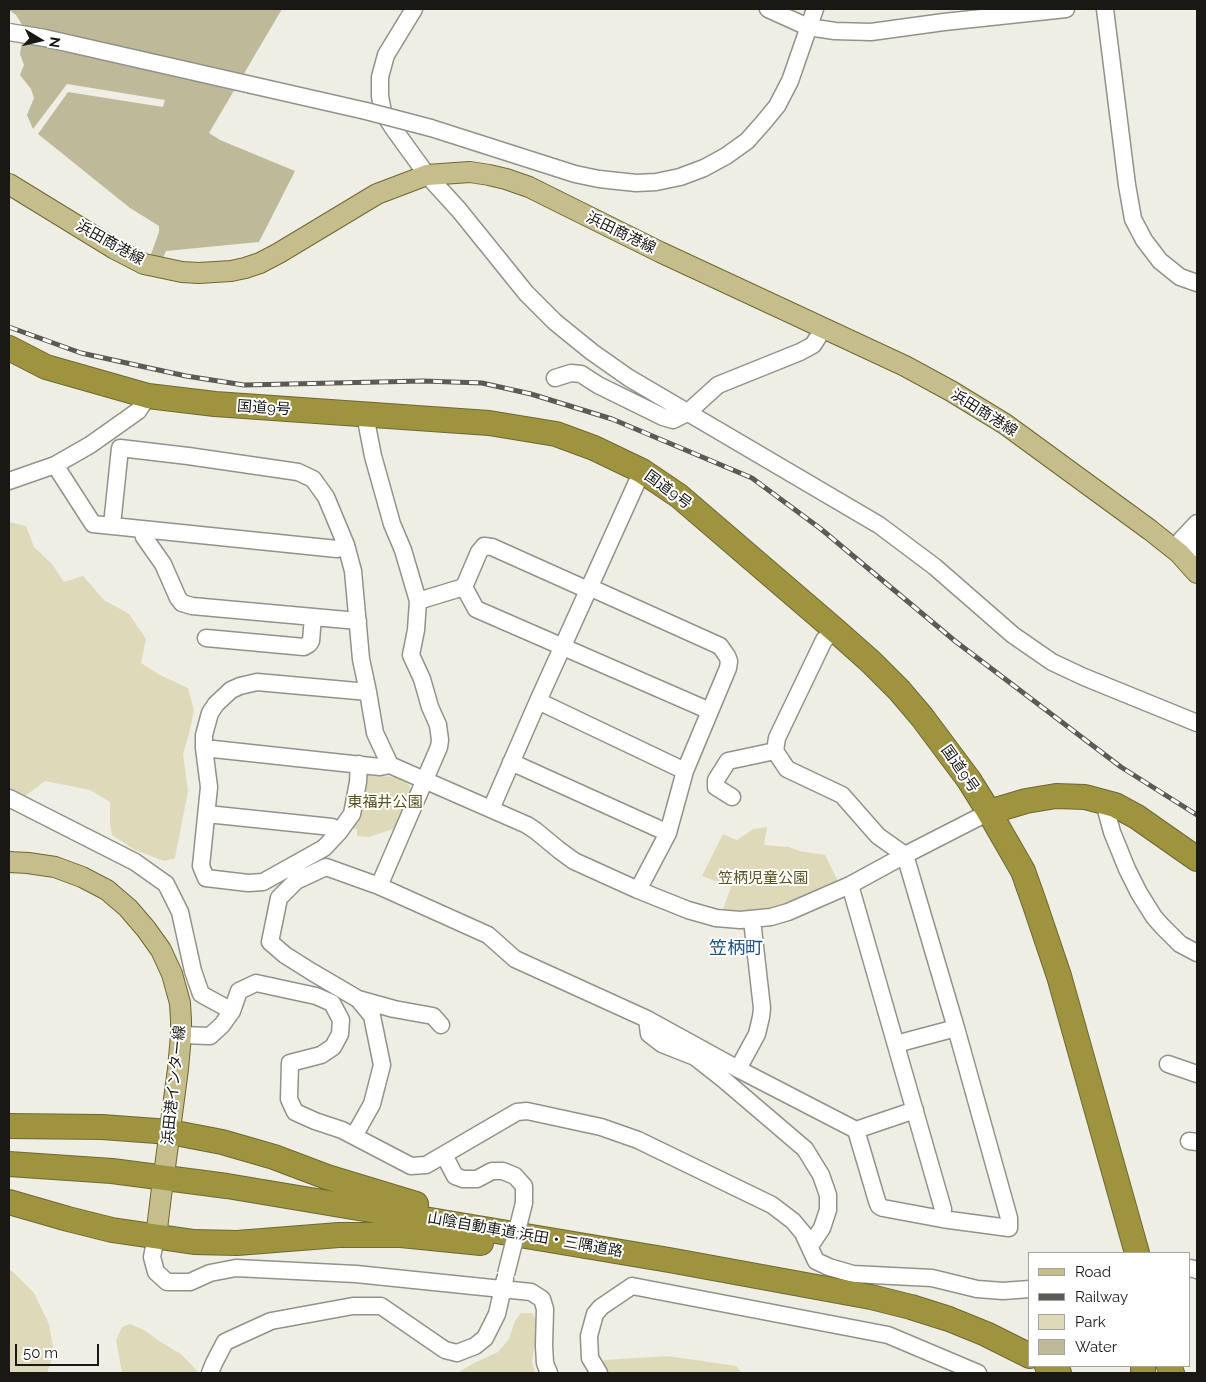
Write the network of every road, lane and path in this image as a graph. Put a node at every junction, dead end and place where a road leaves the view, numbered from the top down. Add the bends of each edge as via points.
1 (414, 9) edge
2 (768, 9) edge
3 (816, 9) edge
4 (1066, 9) edge
5 (1105, 9) edge
6 (808, 27) junction
7 (9, 32) edge
8 (427, 175) junction
9 (9, 184) edge
10 (1197, 283) edge
11 (824, 328) junction
12 (9, 348) edge
13 (555, 378) dead end
14 (148, 396) junction
15 (687, 412) junction
16 (365, 415) junction
17 (55, 465) junction
18 (642, 470) junction
19 (9, 481) edge
20 (1197, 523) edge
21 (112, 525) junction
22 (142, 529) junction
23 (1197, 544) edge
24 (346, 545) junction
25 (1179, 553) junction
26 (1197, 573) edge
27 (464, 587) junction
28 (588, 588) junction
29 (418, 602) junction
30 (314, 617) junction
31 (358, 621) junction
32 (835, 630) junction
33 (206, 638) dead end
34 (562, 647) junction
35 (368, 692) junction
36 (538, 701) junction
37 (710, 710) junction
38 (1197, 722) edge
39 (204, 748) junction
40 (775, 751) junction
41 (511, 762) junction
42 (359, 764) junction
43 (390, 764) junction
44 (685, 771) junction
45 (424, 780) junction
46 (732, 797) dead end
47 (9, 798) edge
48 (491, 809) junction
49 (1106, 810) dead end
50 (989, 812) junction
51 (207, 814) junction
52 (339, 832) junction
53 (668, 833) junction
54 (905, 855) junction
55 (1197, 859) edge
56 (9, 862) edge
57 (850, 885) junction
58 (379, 886) junction
59 (638, 890) junction
60 (752, 920) junction
61 (1197, 953) edge
62 (358, 999) junction
63 (232, 1011) junction
64 (647, 1018) junction
65 (441, 1025) dead end
66 (956, 1028) junction
67 (181, 1035) junction
68 (896, 1044) junction
69 (1168, 1064) dead end
70 (738, 1069) junction
71 (1197, 1074) edge
72 (915, 1110) junction
73 (9, 1126) edge
74 (856, 1130) junction
75 (170, 1132) junction
76 (354, 1136) junction
77 (444, 1156) junction
78 (9, 1164) edge
79 (165, 1167) dead end
80 (162, 1188) dead end
81 (9, 1202) edge
82 (942, 1219) junction
83 (523, 1235) junction
84 (156, 1237) junction
85 (810, 1246) junction
86 (1136, 1250) edge
87 (669, 1260) junction
88 (505, 1282) junction
89 (1028, 1289) edge
90 (1028, 1355) edge
91 (210, 1373) edge
92 (549, 1373) edge
93 (599, 1373) edge
94 (978, 1373) edge

1 - 8 street via 386,55 380,77 380,96 383,112
2 - 6 street
3 - 6 street
4 - 6 street via 871,32
5 - 10 street via 1133,219 1160,261 1180,277
6 - 7 street, bridge via 790,81 777,106 748,141 704,168 680,177 636,183 575,174 431,128 347,107
8 - 9 main road, 浜田商港線 via 377,194 260,263 231,271 199,273 144,264 115,250
8 - 11 main road, 浜田商港線 via 489,174 529,187
8 - 15 street via 526,293 556,322 629,378
11 - 15 street via 813,345 718,385
11 - 25 main road, 浜田商港線 via 905,366 1005,424
12 - 14 highway, 国道9号 via 46,367
13 - 15 street via 570,373 581,374 673,420
14 - 16 highway, 国道9号
14 - 17 street via 138,411
15 - 38 street via 879,525 1052,662
16 - 18 highway, 国道9号 via 489,424 556,434
16 - 29 street via 392,524
17 - 19 street
17 - 21 street via 93,524
18 - 28 street
18 - 32 highway, 国道9号 via 680,496
20 - 25 street via 1181,540
21 - 22 street
21 - 24 street via 120,448 298,472 313,479 326,496
22 - 24 street via 337,549
22 - 30 street via 182,603
23 - 25 street via 1193,549
24 - 31 street via 353,570
25 - 26 main road, 浜田商港線
27 - 28 street via 479,552 488,546
27 - 29 street
27 - 34 street via 476,609
28 - 34 street
28 - 37 street via 720,646 728,656 728,668
29 - 45 street via 411,655 438,725 440,740
30 - 31 street
30 - 33 street via 311,642 304,647
31 - 35 street
32 - 40 street via 824,640 777,738
32 - 50 highway, 国道9号 via 899,690 922,717
34 - 36 street
34 - 37 street
35 - 39 street via 257,682 240,686 223,697 210,713
35 - 43 street via 375,733
36 - 41 street
36 - 44 street
37 - 44 street
39 - 42 street
39 - 51 street via 209,787
40 - 46 street via 728,761 716,780 716,787
40 - 54 street via 787,769 842,795 878,836
41 - 48 street
41 - 53 street
42 - 43 street via 380,767
42 - 52 street via 352,814
43 - 45 street
44 - 53 street
45 - 48 street
45 - 58 street
47 - 63 street via 135,862 166,884 180,912 201,994
48 - 59 street via 536,831 574,861
49 - 61 street via 1127,869 1154,917 1180,944
50 - 54 street
50 - 55 highway via 1056,796 1085,797 1115,805 1137,817
50 - 86 highway, 国道9号 via 1022,870 1059,976
51 - 52 street via 332,827
51 - 52 street via 201,866 206,878 262,882 324,848
53 - 59 street
54 - 57 street
54 - 66 street
56 - 67 main road, 浜田港インター線 via 55,868 82,876 107,890 128,908 161,950 172,974 180,1004
57 - 60 street via 788,912
57 - 68 street
58 - 62 street via 326,867 296,881 279,898 270,942 305,968
58 - 64 street via 488,935 515,959
59 - 60 street via 701,914 728,920
60 - 70 street via 762,1008 757,1034
62 - 65 street via 433,1016
62 - 76 street via 372,1016 382,1065 372,1104
63 - 67 street via 210,1036
63 - 76 street via 239,992 256,983 316,996 332,1003 341,1020 340,1034 333,1047 321,1054 290,1063 289,1099 295,1112
64 - 70 street
64 - 85 street via 649,1034 662,1044 695,1056 805,1149 821,1175 828,1196 828,1210 822,1228
66 - 68 street
66 - 82 street via 1010,1218 1009,1228
67 - 75 main road, 浜田港インター線
68 - 72 street
69 - 71 street
70 - 74 street
72 - 74 street
72 - 82 street via 943,1209
73 - 75 highway
74 - 82 street via 879,1206
75 - 79 main road, 浜田港インター線
75 - 83 highway via 231,1144 405,1201 476,1216
76 - 77 street via 411,1166 426,1165
77 - 85 street via 517,1112 527,1111 601,1127 638,1140 772,1205 793,1222
77 - 88 street, bridge via 455,1176 463,1180 503,1171 515,1176 524,1186 524,1203
78 - 83 highway, 山陰自動車道;浜田・三隅道路 via 112,1171 226,1186
80 - 84 main road
81 - 84 highway via 103,1228
83 - 87 highway, 山陰自動車道;浜田・三隅道路
84 - 87 highway via 237,1243 339,1235 401,1235
84 - 88 street via 152,1256 156,1272 167,1282 190,1282 210,1273 236,1268
85 - 89 street via 816,1261 853,1274 932,1278 1003,1291
87 - 90 highway, 山陰自動車道;浜田・三隅道路 via 911,1307 986,1334
88 - 91 street via 497,1314 486,1338 457,1353 445,1350 381,1306 353,1306 271,1321 225,1342
88 - 92 street via 542,1299 545,1309 545,1363
93 - 94 street via 590,1358 589,1336 594,1314 632,1286 888,1335

